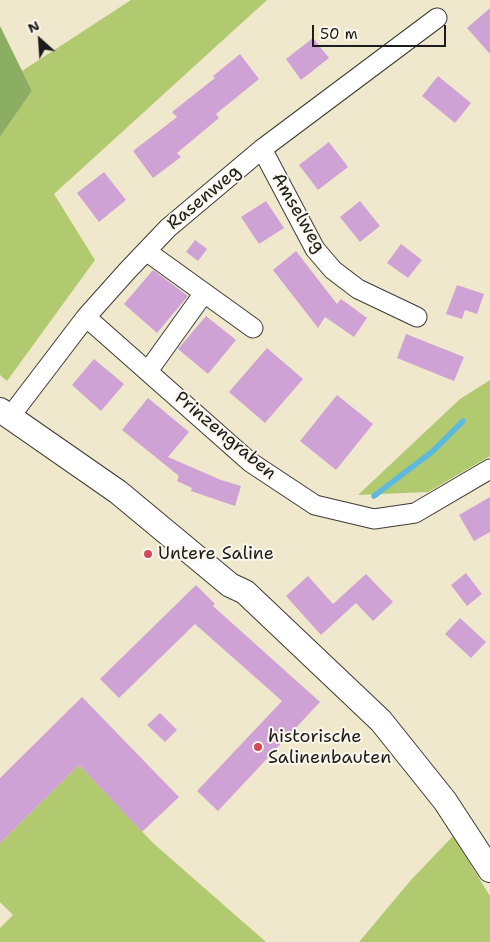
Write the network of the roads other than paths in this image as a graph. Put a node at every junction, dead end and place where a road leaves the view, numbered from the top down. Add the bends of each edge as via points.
1 (437, 18) dead end
2 (262, 149) junction
3 (146, 251) junction
4 (204, 293) junction
5 (86, 317) junction
6 (417, 317) dead end
7 (252, 328) dead end
8 (148, 371) junction
9 (3, 419) edge
10 (490, 470) edge
11 (490, 870) edge

1 - 2 street, Rasenweg
2 - 3 street, Rasenweg via 168,228
2 - 6 street, Amselweg via 315,248 333,270 358,289
3 - 4 street
3 - 5 street, Rasenweg
4 - 7 street
4 - 8 street
5 - 8 street, Prinzengraben
5 - 9 street, Rasenweg
8 - 10 street, Prinzengraben via 250,462 314,505 374,519 415,513
9 - 11 main road via 118,492 230,586 245,592 380,721 444,802

